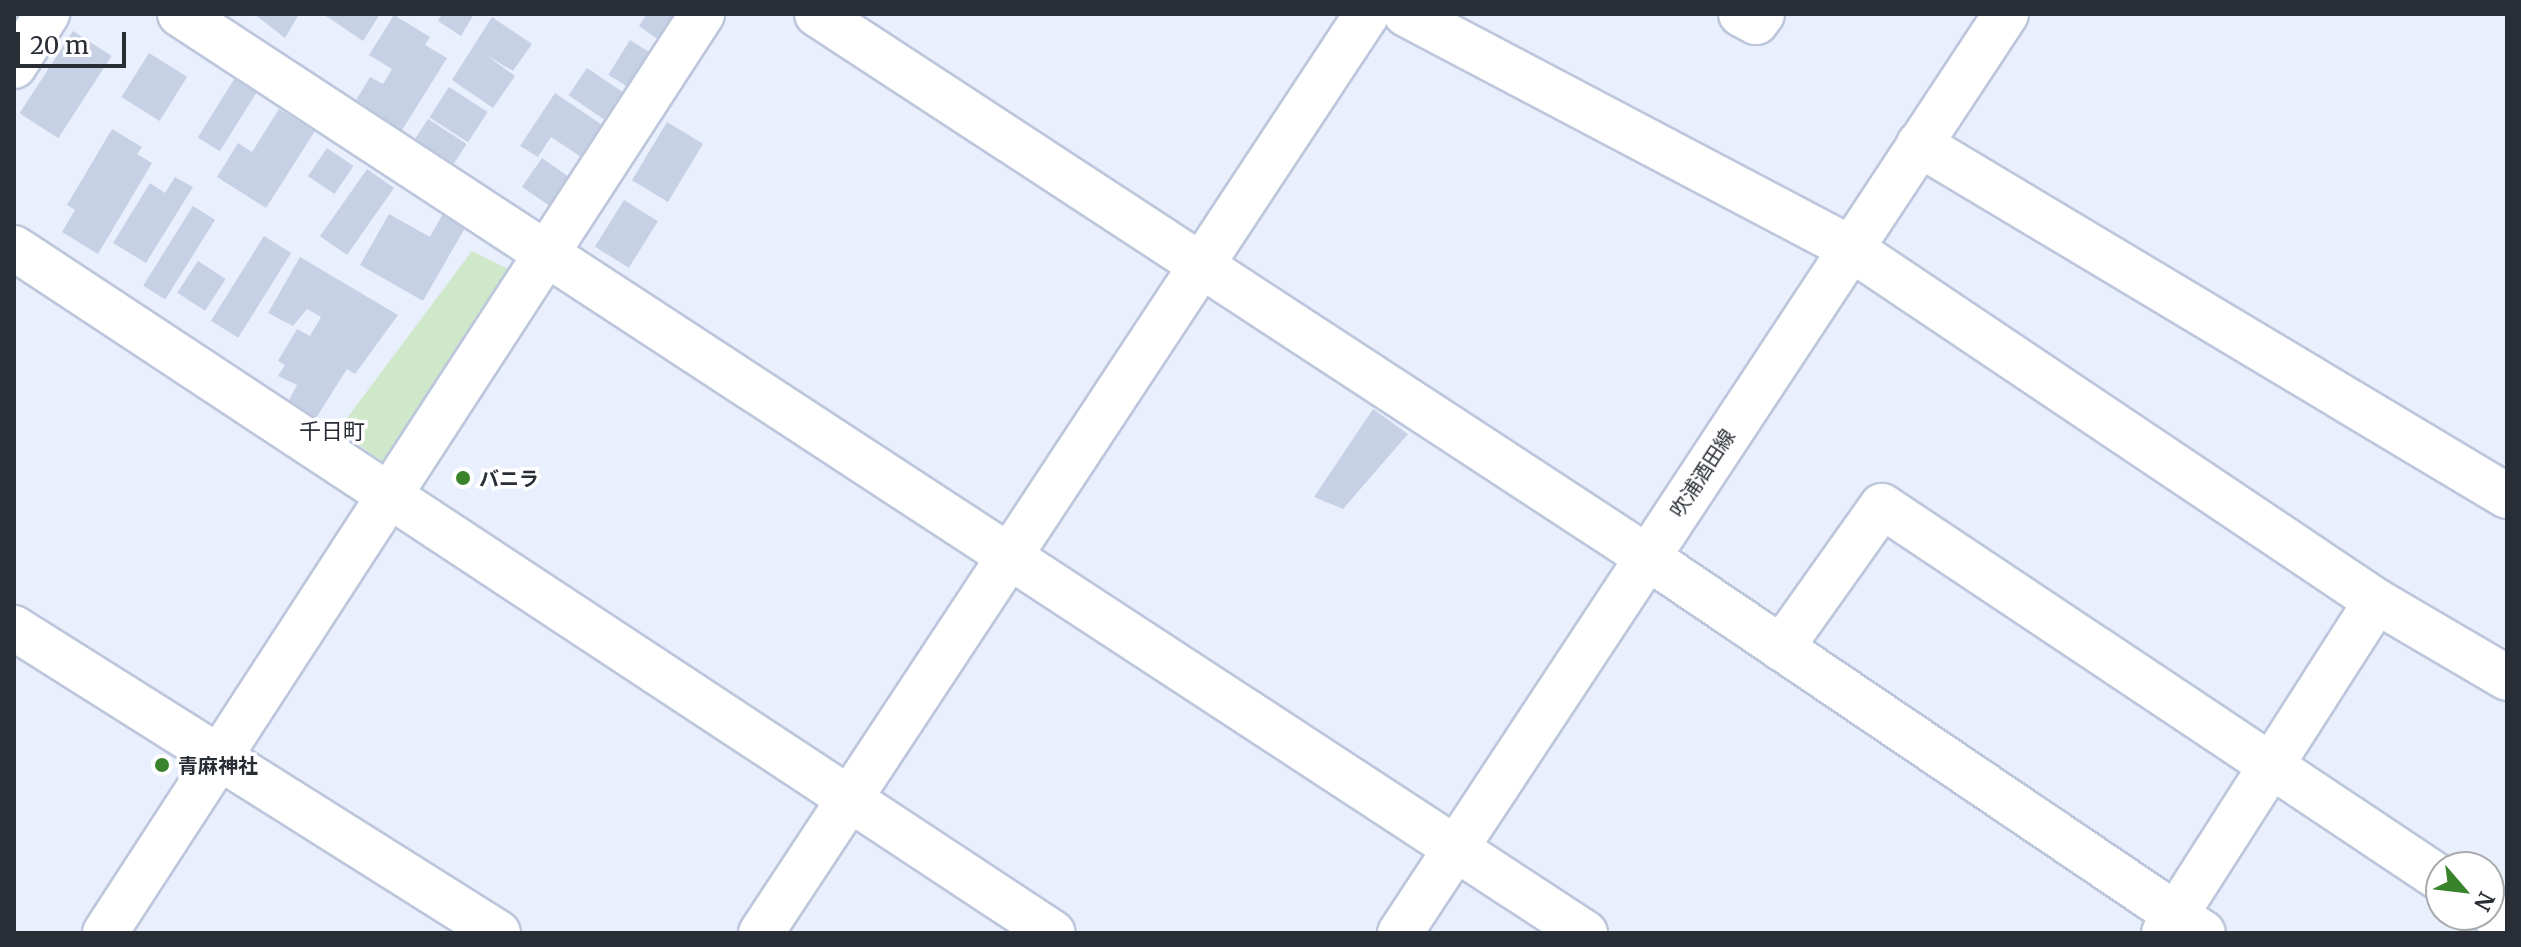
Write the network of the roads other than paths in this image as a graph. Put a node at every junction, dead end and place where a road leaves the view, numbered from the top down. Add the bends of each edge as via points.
1 (47, 14) edge
2 (180, 14) edge
3 (702, 14) edge
4 (817, 14) edge
5 (1367, 14) edge
6 (1406, 14) edge
7 (1741, 14) edge
8 (1762, 14) edge
9 (2006, 14) edge
10 (14, 66) edge
11 (1919, 144) junction
12 (14, 248) edge
13 (1850, 248) junction
14 (546, 251) junction
15 (1199, 269) junction
16 (386, 493) junction
17 (2507, 496) edge
18 (1010, 557) junction
19 (1647, 557) junction
20 (2376, 601) junction
21 (14, 628) edge
22 (1781, 648) junction
23 (2507, 678) edge
24 (220, 754) junction
25 (2270, 767) junction
26 (850, 799) junction
27 (1455, 849) junction
28 (2425, 869) edge
29 (2181, 927) edge
30 (105, 933) edge
31 (498, 933) edge
32 (761, 933) edge
33 (1053, 933) edge
34 (1400, 933) edge
35 (1585, 933) edge

1 - 10 street
2 - 14 street
3 - 14 street
4 - 15 street
5 - 15 street
6 - 13 street
7 - 8 street via 1756,22
9 - 11 street, 吹浦酒田線
11 - 13 street, 吹浦酒田線
11 - 17 street
12 - 16 street
13 - 19 street, 吹浦酒田線
13 - 20 street
14 - 16 street
14 - 18 street
15 - 18 street
15 - 19 street
16 - 24 street
16 - 26 street
18 - 26 street
18 - 27 street
19 - 22 street
19 - 27 street, 吹浦酒田線
20 - 23 street
20 - 25 street
21 - 24 street
22 - 25 street via 1882,506
22 - 29 street
24 - 30 street
24 - 31 street
25 - 28 street
25 - 29 street
26 - 32 street
26 - 33 street
27 - 34 street, 吹浦酒田線
27 - 35 street

